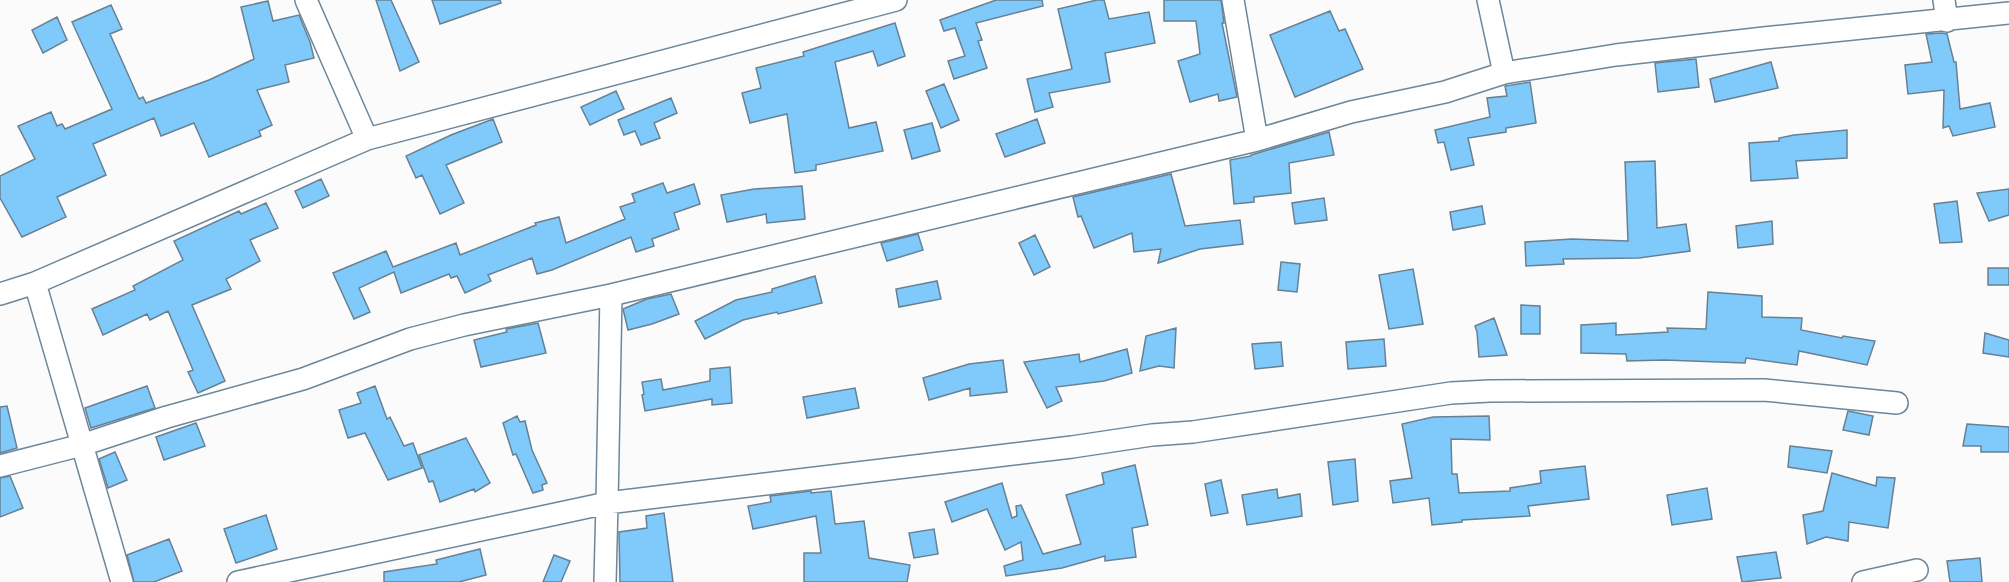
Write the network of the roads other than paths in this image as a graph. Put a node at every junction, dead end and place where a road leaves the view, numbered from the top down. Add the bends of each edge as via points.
1 (306, 0) edge
2 (896, 0) edge
3 (1233, 0) edge
4 (1488, 0) edge
5 (1946, 10) edge
6 (2009, 13) edge
7 (1504, 73) junction
8 (367, 139) junction
9 (1257, 140) junction
10 (35, 283) junction
11 (0, 294) edge
12 (611, 295) junction
13 (1897, 403) dead end
14 (82, 445) junction
15 (0, 466) edge
16 (607, 503) junction
17 (1917, 570) dead end
18 (122, 582) edge
19 (238, 582) edge
20 (605, 582) edge
21 (1863, 582) edge

1 - 8 street
2 - 8 street
3 - 9 street
4 - 7 street
5 - 6 street
5 - 7 street
7 - 9 street
8 - 10 street
9 - 12 street
10 - 11 street
10 - 14 street
12 - 14 street via 410,339 303,379
12 - 16 street
13 - 16 street via 1764,390 1451,393 1193,432
14 - 15 street
14 - 18 street
16 - 19 street
16 - 20 street
17 - 21 street

